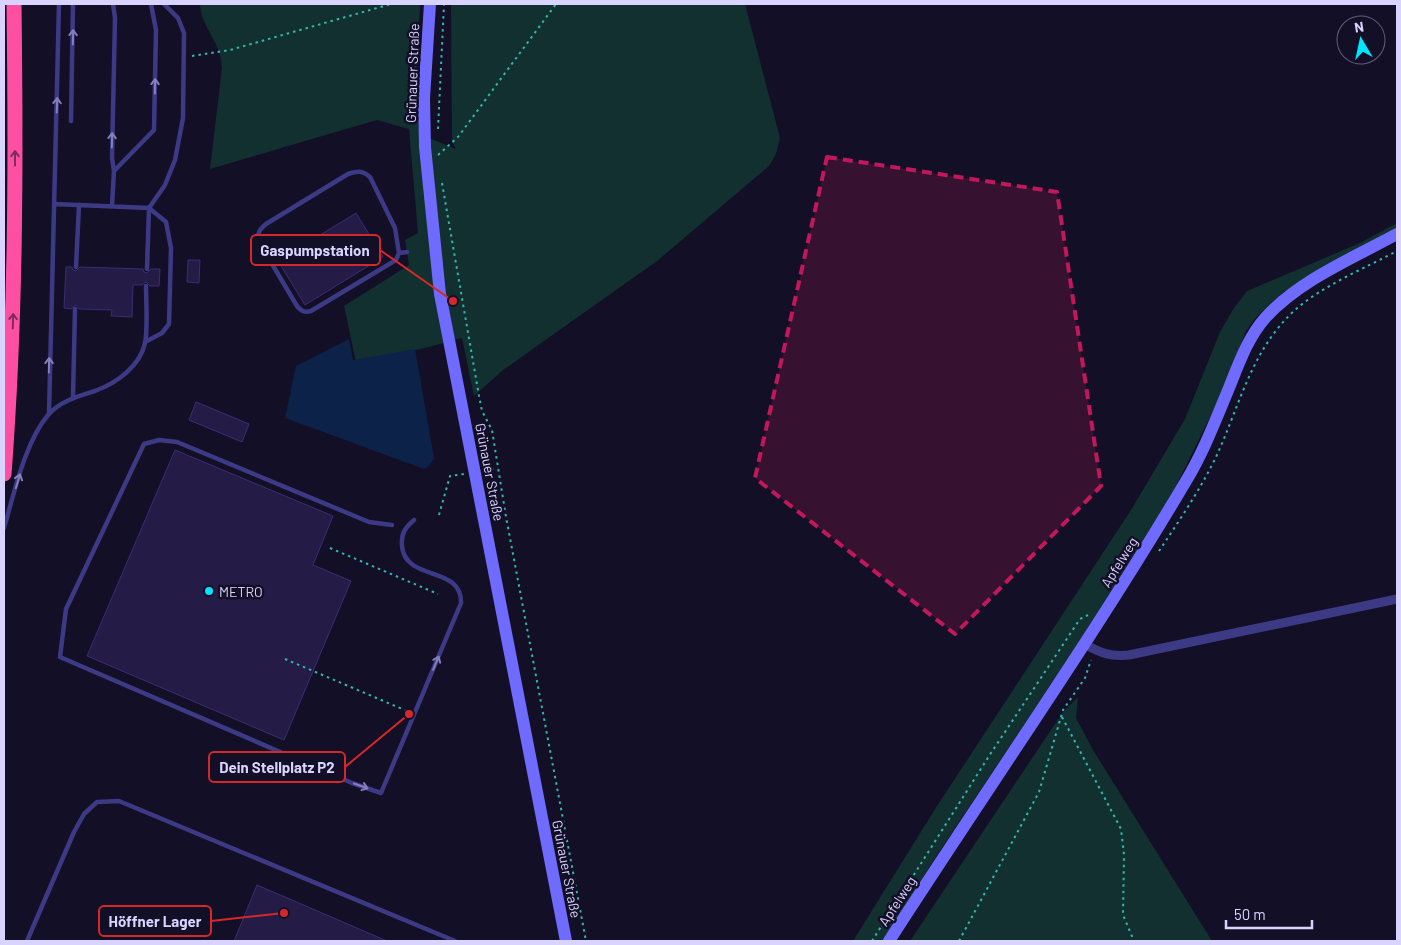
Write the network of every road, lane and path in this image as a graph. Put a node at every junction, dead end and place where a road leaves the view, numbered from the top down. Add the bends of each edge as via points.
1 (14, 4) edge
2 (59, 4) edge
3 (73, 4) edge
4 (113, 4) edge
5 (152, 4) edge
6 (165, 4) edge
7 (391, 4) edge
8 (430, 4) edge
9 (444, 4) edge
10 (556, 4) edge
11 (185, 57) junction
12 (71, 121) dead end
13 (438, 128) dead end
14 (436, 147) dead end
15 (431, 157) junction
16 (114, 171) junction
17 (441, 182) dead end
18 (54, 204) junction
19 (79, 205) junction
20 (112, 206) junction
21 (149, 208) junction
22 (1397, 234) edge
23 (407, 252) dead end
24 (399, 253) junction
25 (76, 267) dead end
26 (147, 269) dead end
27 (146, 286) dead end
28 (75, 309) dead end
29 (145, 342) junction
30 (73, 397) junction
31 (49, 414) junction
32 (498, 468) junction
33 (475, 472) junction
34 (4, 474) edge
35 (439, 514) dead end
36 (414, 520) dead end
37 (392, 525) dead end
38 (4, 528) edge
39 (330, 548) dead end
40 (438, 594) dead end
41 (1397, 599) edge
42 (1084, 644) junction
43 (285, 659) dead end
44 (1085, 678) dead end
45 (414, 714) junction
46 (1062, 717) junction
47 (27, 941) edge
48 (456, 941) edge
49 (566, 941) edge
50 (586, 941) edge
51 (889, 941) edge
52 (959, 941) edge
53 (1134, 941) edge

34 -> 1 highway via 14,300
18 -> 2 lane
12 -> 3 lane
16 -> 4 lane
16 -> 5 lane via 154,130 156,30
6 - 11 lane via 178,18 184,33
7 - 11 path via 230,50
8 - 15 main road, Grünauer Straße via 424,98
9 - 13 path
10 - 15 path via 458,137
11 - 21 lane via 180,142 165,185
14 - 15 path
15 - 33 main road, Grünauer Straße via 440,294
16 - 20 lane
17 - 32 path via 479,396 482,411 492,430
18 - 19 lane
31 -> 18 lane
19 - 20 lane
19 - 25 lane
20 - 21 lane
21 - 26 lane
21 - 29 lane via 166,222 171,248 169,324 162,333
22 - 42 main road, Apfelweg via 1290,294 1253,334 1188,478
23 - 24 lane
24 - 24 lane via 395,228 370,177 358,171 266,224 258,235 297,306 306,312 396,260
27 - 29 lane
28 - 30 lane
29 - 30 lane via 136,363 120,378 97,390
30 - 31 lane
38 -> 31 lane via 18,478
32 - 33 path
32 - 50 path
33 - 35 path via 450,476
33 - 49 main road, Grünauer Straße
45 -> 36 lane via 461,603 458,588 439,575 418,569 407,560 402,550 402,537 404,529
37 -> 45 lane via 369,522 176,442 159,440 144,444 66,609 60,657 381,793
39 - 40 path
41 - 42 street via 1116,656
42 - 51 main road, Apfelweg
43 - 45 path
44 - 46 path via 1063,710
46 - 52 path via 1039,792
46 - 53 path via 1121,829 1123,915
47 - 48 lane via 84,814 97,802 119,801

